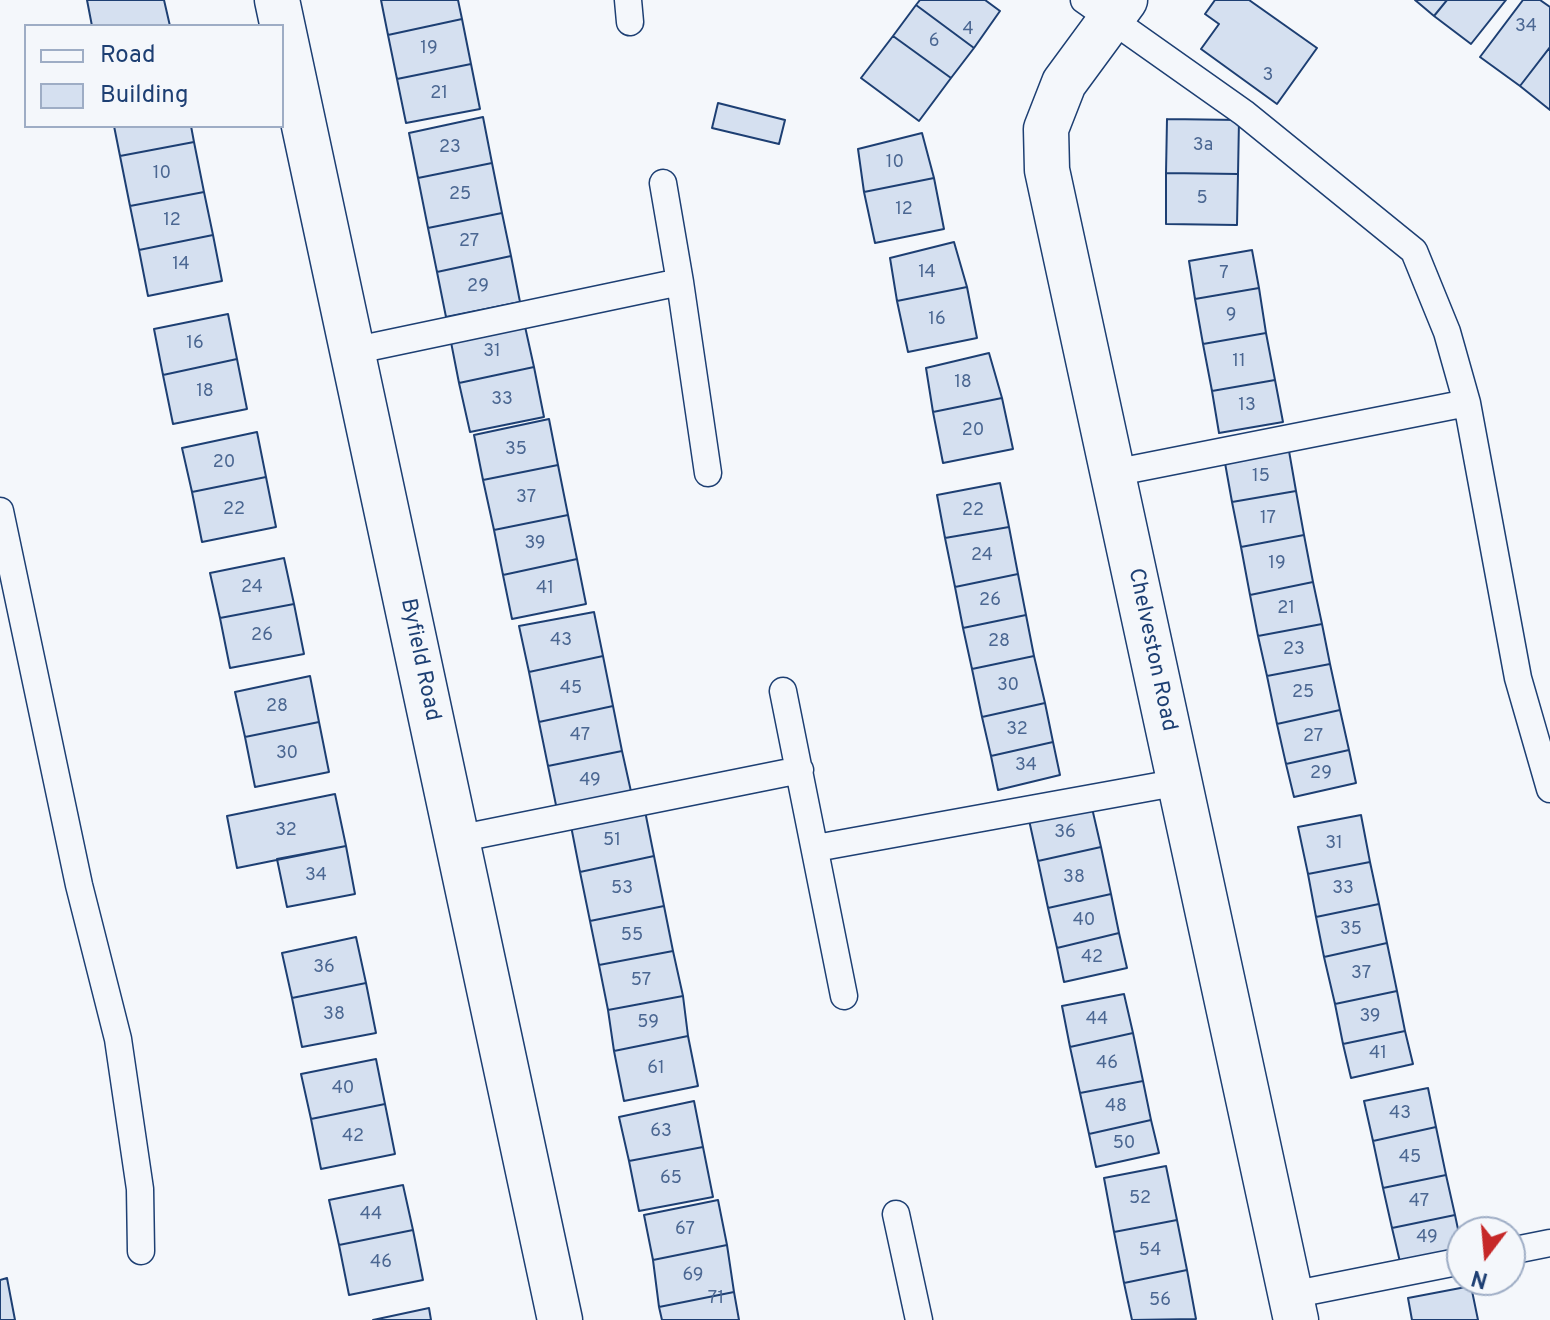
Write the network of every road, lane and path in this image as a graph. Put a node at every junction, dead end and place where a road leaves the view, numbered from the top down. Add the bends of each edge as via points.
1 (277, 0) edge
2 (1107, 7) edge
3 (282, 24) edge
4 (284, 33) edge
5 (663, 183) dead end
6 (680, 282) junction
7 (352, 351) junction
8 (1467, 403) junction
9 (708, 473) dead end
10 (1113, 473) junction
11 (0, 511) edge
12 (783, 691) dead end
13 (800, 770) junction
14 (1180, 782) junction
15 (1550, 789) edge
16 (457, 839) junction
17 (816, 848) junction
18 (844, 996) dead end
19 (896, 1214) dead end
20 (1550, 1243) edge
21 (1526, 1248) edge
22 (141, 1251) dead end
23 (1446, 1265) edge
24 (1294, 1308) edge
25 (560, 1320) edge
26 (919, 1320) edge

1 - 3 street, Byfield Road
2 - 8 lane via 1414,251 1447,332
2 - 10 street, Chelveston Road via 1064,83 1046,129 1047,170
4 - 7 street, Byfield Road
5 - 6 lane
6 - 7 lane
6 - 9 lane
7 - 16 street, Byfield Road
8 - 10 lane
8 - 15 lane via 1518,678
10 - 14 street, Chelveston Road
11 - 22 lane via 79,885 118,1039 140,1189
12 - 13 lane
13 - 16 lane
13 - 17 lane
14 - 17 lane
14 - 24 street, Chelveston Road
16 - 25 street, Byfield Road
17 - 18 lane
19 - 26 lane
20 - 21 lane
23 - 24 lane

